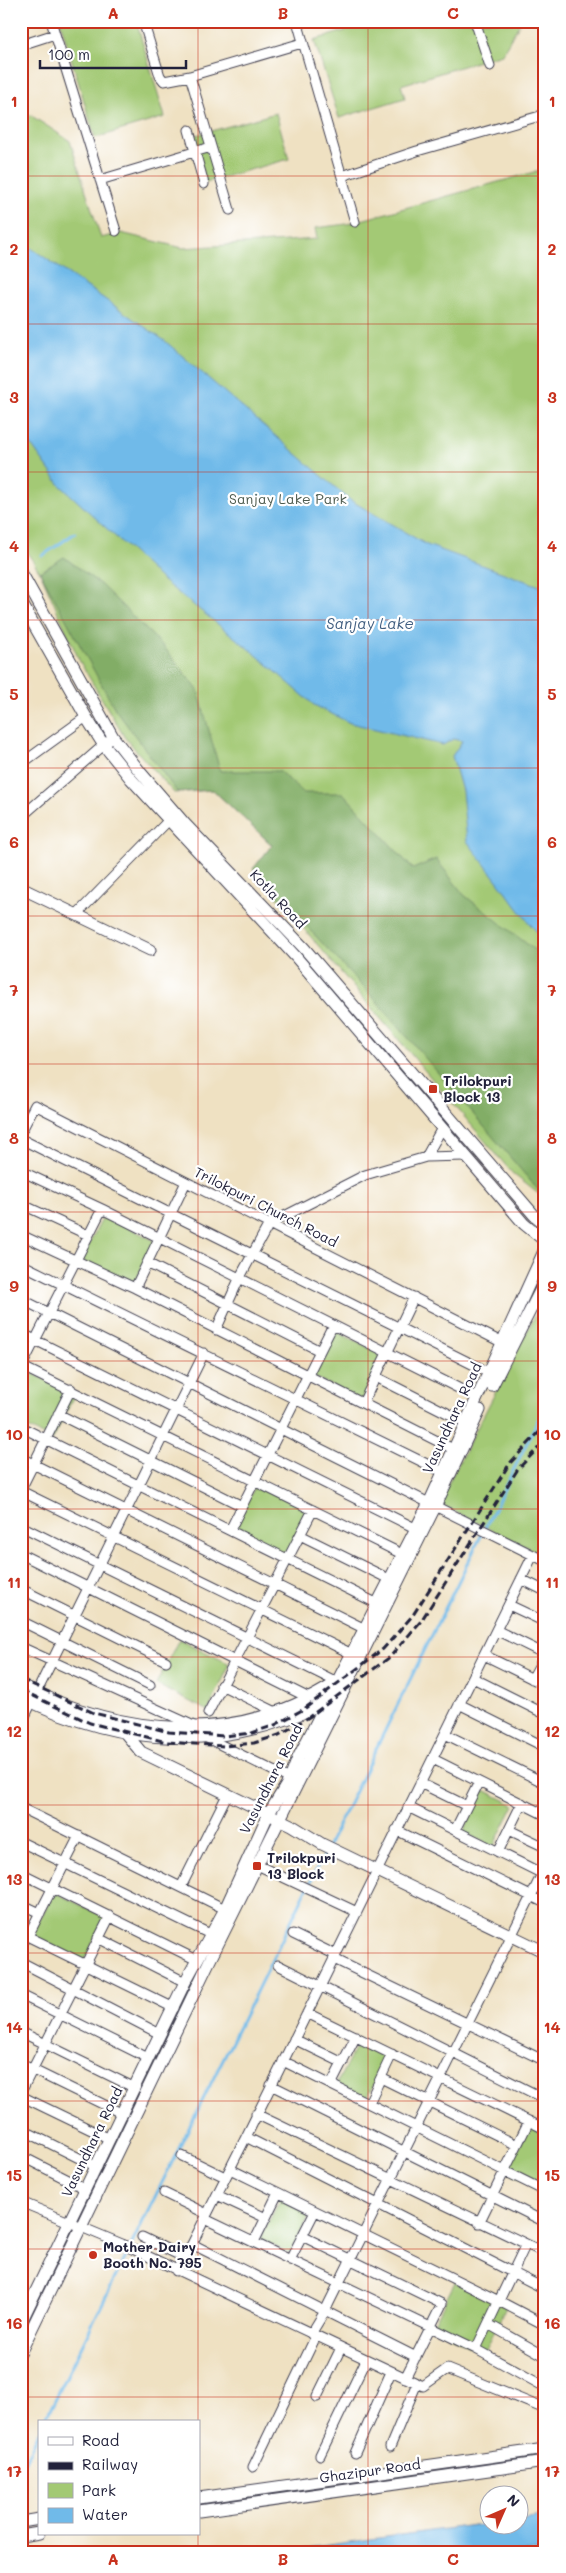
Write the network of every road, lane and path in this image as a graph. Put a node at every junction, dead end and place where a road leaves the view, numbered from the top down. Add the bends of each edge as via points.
1 (51, 21) edge
2 (143, 21) edge
3 (296, 21) edge
4 (475, 21) edge
5 (55, 34) junction
6 (302, 43) junction
7 (21, 45) edge
8 (490, 66) dead end
9 (190, 76) junction
10 (545, 111) edge
11 (189, 130) dead end
12 (211, 147) junction
13 (195, 153) junction
14 (342, 176) junction
15 (100, 180) junction
16 (204, 184) dead end
17 (230, 210) dead end
18 (355, 222) dead end
19 (116, 231) dead end
20 (21, 572) edge
21 (21, 602) edge
22 (86, 717) junction
23 (113, 737) junction
24 (103, 744) junction
25 (21, 764) edge
26 (21, 817) edge
27 (168, 821) junction
28 (21, 888) edge
29 (77, 914) junction
30 (150, 950) dead end
31 (442, 1128) junction
32 (21, 1132) edge
33 (21, 1139) edge
34 (464, 1156) junction
35 (426, 1157) junction
36 (21, 1170) edge
37 (186, 1182) junction
38 (21, 1204) edge
39 (102, 1209) junction
40 (171, 1214) junction
41 (269, 1224) junction
42 (545, 1224) edge
43 (21, 1235) edge
44 (88, 1235) junction
45 (159, 1238) junction
46 (545, 1241) edge
47 (545, 1249) edge
48 (252, 1255) junction
49 (76, 1260) junction
50 (147, 1263) junction
51 (21, 1264) edge
52 (239, 1279) junction
53 (545, 1281) edge
54 (64, 1284) junction
55 (135, 1288) junction
56 (414, 1298) junction
57 (21, 1299) edge
58 (229, 1304) junction
59 (50, 1313) junction
60 (333, 1325) junction
61 (400, 1328) junction
62 (216, 1330) junction
63 (21, 1333) edge
64 (35, 1340) junction
65 (507, 1345) junction
66 (320, 1351) junction
67 (388, 1352) junction
68 (204, 1353) junction
69 (22, 1367) edge
70 (490, 1373) junction
71 (308, 1375) junction
72 (376, 1377) junction
73 (189, 1383) junction
74 (70, 1389) junction
75 (296, 1398) junction
76 (478, 1398) junction
77 (363, 1403) junction
78 (176, 1410) junction
79 (58, 1414) junction
80 (465, 1422) junction
81 (21, 1427) edge
82 (282, 1428) junction
83 (163, 1436) junction
84 (46, 1439) junction
85 (454, 1449) junction
86 (267, 1455) junction
87 (21, 1458) edge
88 (152, 1460) junction
89 (34, 1464) junction
90 (443, 1472) junction
91 (254, 1481) junction
92 (139, 1485) junction
93 (21, 1490) edge
94 (433, 1503) junction
95 (242, 1506) junction
96 (313, 1510) junction
97 (127, 1511) junction
98 (21, 1526) edge
99 (415, 1528) junction
100 (230, 1530) junction
101 (300, 1535) junction
102 (114, 1536) junction
103 (21, 1554) edge
104 (402, 1554) junction
105 (533, 1555) junction
106 (287, 1559) junction
107 (545, 1561) edge
108 (100, 1566) junction
109 (521, 1579) junction
110 (391, 1580) junction
111 (275, 1584) junction
112 (88, 1588) junction
113 (21, 1589) edge
114 (545, 1591) edge
115 (378, 1604) junction
116 (509, 1604) junction
117 (261, 1611) junction
118 (75, 1615) junction
119 (21, 1621) edge
120 (545, 1622) edge
121 (365, 1629) junction
122 (496, 1630) junction
123 (247, 1637) junction
124 (62, 1642) junction
125 (21, 1647) edge
126 (352, 1654) junction
127 (545, 1654) edge
128 (484, 1655) junction
129 (166, 1661) dead end
130 (235, 1661) junction
131 (51, 1662) junction
132 (472, 1678) junction
133 (532, 1679) junction
134 (337, 1682) junction
135 (21, 1685) edge
136 (150, 1685) dead end
137 (545, 1685) edge
138 (222, 1686) junction
139 (21, 1697) edge
140 (35, 1698) junction
141 (323, 1700) junction
142 (459, 1704) junction
143 (276, 1712) junction
144 (208, 1713) dead end
145 (545, 1714) edge
146 (21, 1724) edge
147 (196, 1727) junction
148 (124, 1728) junction
149 (445, 1734) junction
150 (204, 1737) junction
151 (545, 1747) edge
152 (433, 1759) junction
153 (290, 1779) junction
154 (479, 1782) junction
155 (420, 1783) junction
156 (545, 1783) edge
157 (227, 1795) junction
158 (522, 1803) junction
159 (467, 1806) junction
160 (408, 1807) junction
161 (21, 1808) edge
162 (268, 1815) junction
163 (545, 1815) edge
164 (281, 1820) junction
165 (396, 1830) junction
166 (455, 1830) junction
167 (509, 1830) junction
168 (79, 1836) junction
169 (21, 1842) edge
170 (545, 1847) edge
171 (498, 1852) junction
172 (252, 1863) junction
173 (65, 1864) junction
174 (378, 1871) junction
175 (544, 1872) edge
176 (21, 1873) edge
177 (181, 1887) junction
178 (52, 1888) junction
179 (530, 1896) junction
180 (545, 1903) edge
181 (21, 1904) edge
182 (225, 1909) junction
183 (357, 1912) junction
184 (40, 1913) junction
185 (110, 1916) junction
186 (25, 1934) edge
187 (210, 1934) junction
188 (293, 1934) dead end
189 (511, 1936) junction
190 (98, 1938) junction
191 (545, 1952) edge
192 (335, 1957) junction
193 (198, 1960) junction
194 (21, 1962) edge
195 (85, 1964) junction
196 (278, 1965) dead end
197 (185, 1982) junction
198 (320, 1986) junction
199 (73, 1988) junction
200 (21, 1995) edge
201 (174, 2008) junction
202 (307, 2013) junction
203 (59, 2014) junction
204 (468, 2024) junction
205 (21, 2032) edge
206 (160, 2034) junction
207 (356, 2036) junction
208 (294, 2039) junction
209 (45, 2044) junction
210 (453, 2052) junction
211 (392, 2054) junction
212 (148, 2058) junction
213 (283, 2060) junction
214 (545, 2061) edge
215 (342, 2063) junction
216 (21, 2064) edge
217 (32, 2070) junction
218 (381, 2078) junction
219 (441, 2078) junction
220 (271, 2085) junction
221 (331, 2085) junction
222 (135, 2088) junction
223 (21, 2092) edge
224 (21, 2096) edge
225 (545, 2098) edge
226 (429, 2102) junction
227 (369, 2103) junction
228 (123, 2114) junction
229 (256, 2114) junction
230 (529, 2121) junction
231 (416, 2127) junction
232 (21, 2129) edge
233 (545, 2129) edge
234 (246, 2137) junction
235 (110, 2139) junction
236 (517, 2145) junction
237 (404, 2152) junction
238 (21, 2156) edge
239 (182, 2156) dead end
240 (97, 2167) junction
241 (504, 2171) junction
242 (228, 2173) junction
243 (390, 2180) junction
244 (86, 2189) junction
245 (545, 2191) edge
246 (164, 2193) dead end
247 (278, 2193) junction
248 (217, 2195) junction
249 (492, 2196) junction
250 (22, 2204) edge
251 (378, 2205) junction
252 (315, 2211) junction
253 (206, 2216) junction
254 (266, 2218) junction
255 (545, 2222) edge
256 (69, 2223) junction
257 (479, 2223) junction
258 (80, 2228) junction
259 (363, 2235) junction
260 (302, 2236) junction
261 (142, 2237) dead end
262 (254, 2242) junction
263 (192, 2244) junction
264 (526, 2244) junction
265 (545, 2253) edge
266 (185, 2258) junction
267 (351, 2259) junction
268 (290, 2260) junction
269 (176, 2271) junction
270 (513, 2273) junction
271 (338, 2284) junction
272 (545, 2289) edge
273 (499, 2301) junction
274 (325, 2311) junction
275 (22, 2318) edge
276 (488, 2324) junction
277 (545, 2326) edge
278 (430, 2328) junction
279 (313, 2335) junction
280 (341, 2348) junction
281 (476, 2349) junction
282 (21, 2352) edge
283 (545, 2356) edge
284 (416, 2357) junction
285 (366, 2360) junction
286 (391, 2372) junction
287 (405, 2378) junction
288 (416, 2383) junction
289 (545, 2387) edge
290 (317, 2397) dead end
291 (545, 2409) edge
292 (390, 2447) dead end
293 (545, 2450) edge
294 (355, 2453) dead end
295 (320, 2455) dead end
296 (545, 2462) edge
297 (253, 2467) dead end
298 (200, 2498) edge
299 (200, 2511) edge
300 (38, 2519) edge
301 (21, 2522) edge
302 (38, 2534) edge
303 (21, 2536) edge

1 - 5 street
2 - 9 street via 160,76 171,81
3 - 6 street
4 - 8 street
5 - 7 street
5 - 15 street
6 - 9 street
6 - 14 street
9 - 12 street
10 - 14 street via 540,116
11 - 13 street
12 - 13 street
12 - 17 street
13 - 15 street
13 - 16 street
14 - 18 street
15 - 19 street
20 - 23 street, Kotla Road
21 - 22 street, Kotla Road
22 - 24 street, Kotla Road
22 - 25 street
23 - 24 street
23 - 42 street, Kotla Road via 185,824 304,948 534,1216
24 - 26 street
24 - 27 street, Kotla Road
27 - 29 street
27 - 31 street, Kotla Road via 295,956
28 - 29 street
29 - 30 street
31 - 34 street, Kotla Road
31 - 35 street
32 - 37 street, Trilokpuri Church Road via 35,1105
33 - 40 street
34 - 35 street
34 - 46 street, Kotla Road via 524,1224
35 - 41 street via 358,1178
36 - 39 street
37 - 40 street
37 - 41 street, Trilokpuri Church Road
38 - 44 street
39 - 44 street
39 - 45 street
40 - 45 street
40 - 48 street
41 - 48 street
41 - 56 street, Trilokpuri Church Road
43 - 49 street
44 - 49 street
45 - 50 street
45 - 52 street
47 - 65 street, Vasundhara Road
48 - 52 street
48 - 61 street
49 - 54 street
49 - 55 street
50 - 55 street
50 - 58 street
51 - 54 street
52 - 58 street
52 - 60 street
53 - 65 street, Vasundhara Road
54 - 59 street
54 - 68 street
55 - 62 street
56 - 61 street
56 - 65 street, Trilokpuri Church Road
57 - 59 street
58 - 62 street
58 - 66 street
59 - 64 street
59 - 73 street
60 - 66 street
60 - 67 street
61 - 67 street
61 - 70 street
62 - 71 street
63 - 64 street
64 - 69 street
64 - 78 street
65 - 70 street, Vasundhara Road
65 - 94 street, Vasundhara Road
66 - 71 street
67 - 72 street
67 - 76 street
68 - 73 street
68 - 75 street
69 - 74 street
70 - 76 street, Vasundhara Road
71 - 75 street
71 - 77 street
72 - 77 street
72 - 80 street
73 - 78 street
73 - 82 street
74 - 79 street
74 - 83 street
75 - 82 street
75 - 90 street
76 - 80 street, Vasundhara Road
77 - 85 street
78 - 83 street
78 - 86 street
79 - 84 street
79 - 88 street
80 - 85 street, Vasundhara Road
81 - 84 street
82 - 86 street
82 - 94 street
83 - 88 street
83 - 91 street
84 - 89 street
84 - 92 street
85 - 90 street, Vasundhara Road
86 - 91 street
86 - 99 street
87 - 89 street
88 - 92 street
88 - 95 street
89 - 93 street
89 - 97 street
90 - 94 street, Vasundhara Road
91 - 95 street
91 - 96 street
92 - 97 street
92 - 100 street
93 - 102 street
94 - 99 street, Vasundhara Road
94 - 105 street
94 - 141 street, Vasundhara Road
95 - 100 street
96 - 101 street
96 - 104 street
97 - 102 street
97 - 111 street
98 - 108 street
99 - 104 street, Vasundhara Road
100 - 106 street
101 - 106 street
101 - 110 street
102 - 108 street
102 - 117 street
103 - 112 street
104 - 110 street, Vasundhara Road
105 - 107 street
105 - 109 street
106 - 111 street
106 - 115 street
108 - 112 street
108 - 123 street
109 - 114 street
109 - 116 street
110 - 115 street, Vasundhara Road
111 - 117 street
111 - 121 street
112 - 118 street
112 - 130 street
113 - 118 street
115 - 121 street, Vasundhara Road
116 - 120 street
116 - 122 street
117 - 123 street
117 - 126 street
118 - 124 street
118 - 129 street
119 - 124 street
121 - 126 street, Vasundhara Road
122 - 127 street
122 - 128 street
123 - 130 street
123 - 134 street
124 - 131 street
124 - 136 street
125 - 131 street
126 - 134 street, Vasundhara Road
127 - 133 street
128 - 132 street
128 - 133 street
130 - 138 street
130 - 141 street
131 - 140 street
131 - 147 street
132 - 142 street
132 - 145 street
133 - 137 street
134 - 141 street, Vasundhara Road
135 - 140 street
138 - 143 street
138 - 144 street
139 - 140 street
140 - 146 street
140 - 148 street
141 - 143 street
141 - 150 street via 260,1728
141 - 153 street, Vasundhara Road
141 - 164 street, Vasundhara Road
142 - 149 street
142 - 151 street
143 - 147 street via 250,1720
147 - 148 street
147 - 150 street
148 - 150 street via 168,1738
148 - 157 street via 142,1752
149 - 152 street
149 - 156 street
150 - 153 street
152 - 154 street
152 - 155 street
153 - 162 street, Vasundhara Road
154 - 158 street
154 - 159 street
155 - 159 street
155 - 160 street
157 - 162 street
157 - 177 street
158 - 163 street
158 - 167 street
159 - 166 street
160 - 165 street
160 - 166 street
161 - 168 street
162 - 164 street
162 - 172 street, Vasundhara Road
164 - 172 street, Vasundhara Road
164 - 174 street
165 - 174 street
165 - 179 street
166 - 171 street
167 - 170 street
167 - 171 street
168 - 173 street
168 - 177 street
169 - 173 street
171 - 175 street
172 - 182 street, Vasundhara Road
172 - 183 street
172 - 258 street, Vasundhara Road
173 - 178 street
173 - 187 street
174 - 183 street
174 - 189 street
175 - 179 street
176 - 178 street
177 - 182 street
178 - 184 street
178 - 185 street
179 - 180 street
179 - 189 street
181 - 184 street
182 - 187 street, Vasundhara Road
183 - 192 street
184 - 186 street
185 - 190 street
185 - 193 street
186 - 195 street
187 - 193 street, Vasundhara Road
188 - 192 street
189 - 191 street
189 - 204 street
190 - 195 street
190 - 197 street
192 - 198 street
192 - 204 street
193 - 197 street, Vasundhara Road
194 - 199 street
195 - 199 street
195 - 201 street
196 - 198 street
197 - 201 street, Vasundhara Road
198 - 202 street
198 - 210 street
199 - 203 street
199 - 206 street
200 - 203 street
201 - 206 street, Vasundhara Road
202 - 207 street
202 - 208 street
203 - 209 street
203 - 212 street
204 - 210 street
204 - 214 street
205 - 209 street
206 - 212 street, Vasundhara Road
207 - 211 street
207 - 215 street
208 - 213 street
208 - 215 street
209 - 217 street
209 - 222 street
210 - 219 street
210 - 225 street
211 - 218 street
211 - 219 street
212 - 222 street, Vasundhara Road
213 - 220 street
213 - 221 street
215 - 221 street
216 - 217 street
217 - 223 street
217 - 228 street
218 - 226 street
218 - 227 street
219 - 226 street
219 - 230 street
220 - 229 street
220 - 237 street
221 - 227 street
222 - 228 street, Vasundhara Road
224 - 235 street
226 - 231 street
226 - 236 street
227 - 231 street
228 - 235 street, Vasundhara Road
229 - 234 street
229 - 243 street
230 - 233 street
230 - 236 street
231 - 237 street
231 - 241 street
232 - 240 street
234 - 242 street
234 - 251 street
235 - 240 street, Vasundhara Road
236 - 241 street
237 - 243 street
237 - 249 street
238 - 244 street
239 - 242 street
240 - 244 street, Vasundhara Road
241 - 245 street
241 - 249 street
242 - 247 street
242 - 248 street
243 - 251 street
243 - 257 street
244 - 256 street, Vasundhara Road
246 - 253 street
247 - 252 street
247 - 254 street
248 - 253 street
248 - 254 street
249 - 255 street
249 - 257 street
250 - 256 street
251 - 259 street
251 - 270 street
252 - 259 street
252 - 260 street
253 - 262 street
253 - 263 street
254 - 262 street
256 - 258 street
256 - 275 street, Vasundhara Road
257 - 264 street
258 - 269 street via 122,2244
258 - 282 street, Vasundhara Road
259 - 267 street
259 - 273 street
260 - 267 street
260 - 268 street
261 - 266 street
262 - 268 street
263 - 266 street
263 - 274 street
264 - 265 street
264 - 270 street
266 - 269 street
267 - 271 street
267 - 278 street via 442,2304
268 - 271 street
269 - 279 street
270 - 272 street
270 - 273 street
271 - 274 street
271 - 278 street
273 - 276 street
273 - 277 street
274 - 279 street
274 - 284 street
276 - 281 street
276 - 283 street
278 - 281 street
278 - 284 street
279 - 280 street
279 - 297 street
280 - 285 street
280 - 290 street
281 - 289 street
284 - 287 street
285 - 286 street
285 - 295 street
286 - 287 street
286 - 294 street
287 - 288 street
288 - 291 street via 427,2385 447,2369
288 - 292 street
293 - 298 street, Ghazipur Road
296 - 299 street, Ghazipur Road
300 - 301 street
302 - 303 street

